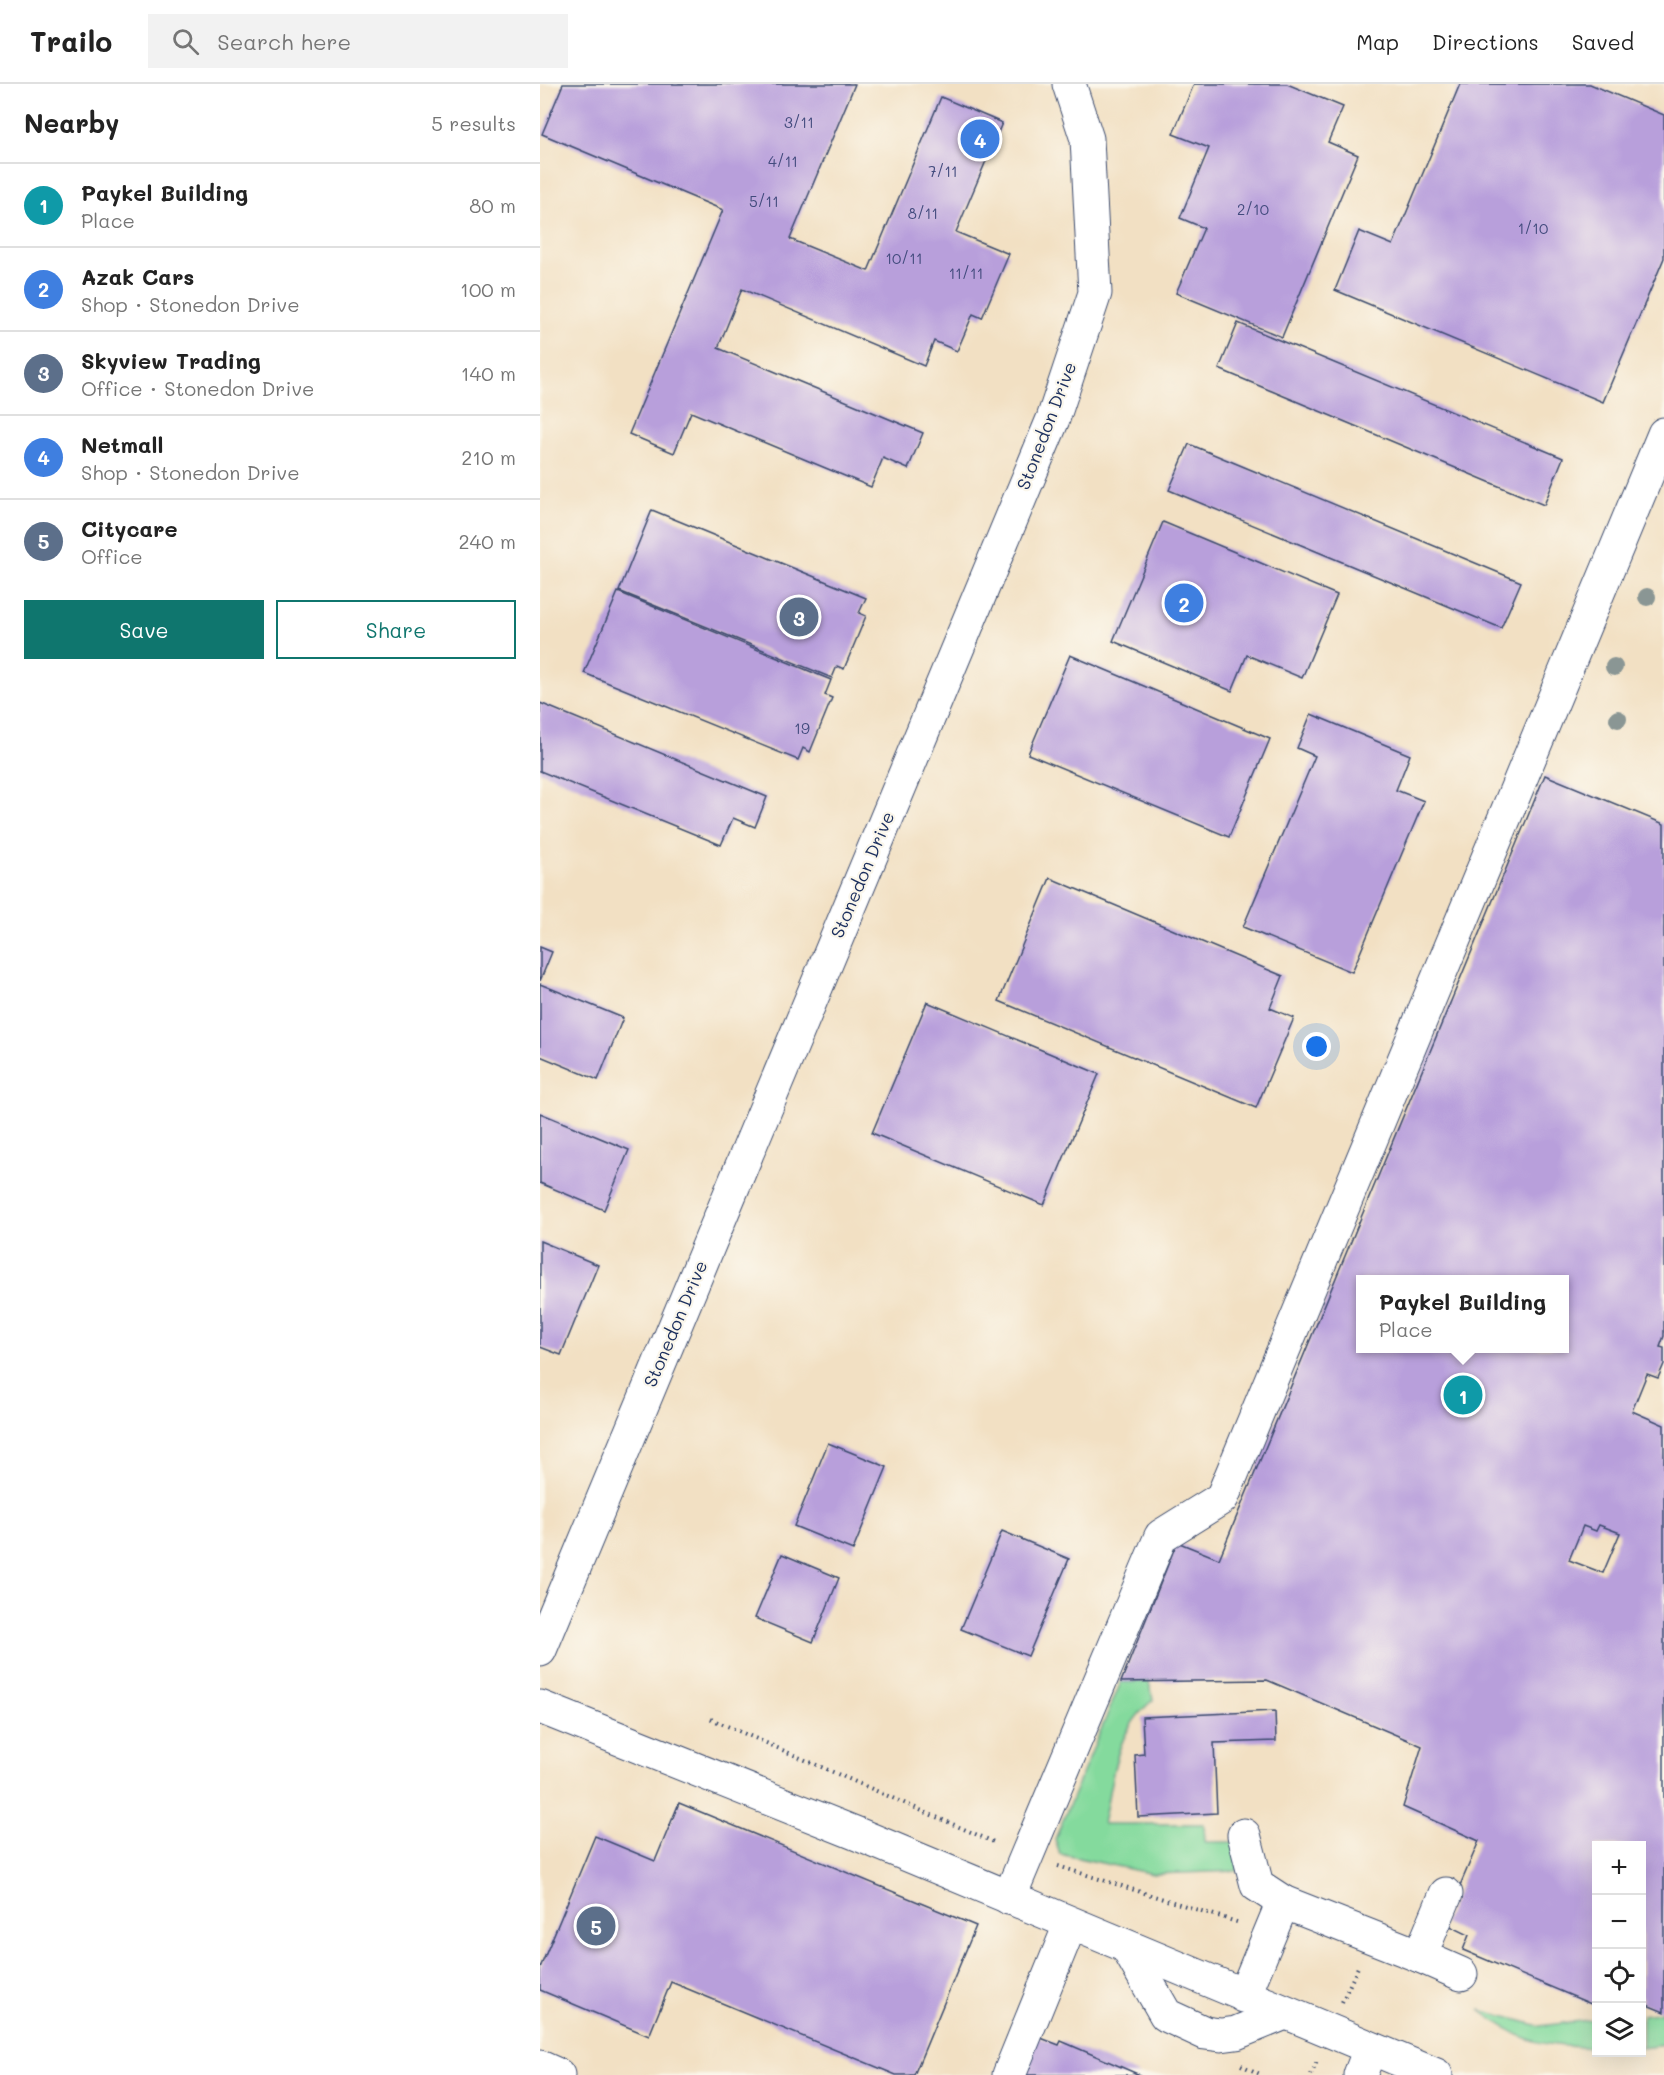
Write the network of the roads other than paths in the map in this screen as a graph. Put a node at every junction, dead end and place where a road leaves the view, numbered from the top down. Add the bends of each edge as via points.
1 (1069, 84) edge
2 (1664, 434) edge
3 (540, 1650) edge
4 (540, 1707) edge
5 (1244, 1835) dead end
6 (1446, 1894) dead end
7 (1009, 1898) junction
8 (1283, 1902) junction
9 (1070, 1925) junction
10 (1127, 1947) junction
11 (1420, 1956) junction
12 (1461, 1974) dead end
13 (1245, 1996) junction
14 (1286, 2013) junction
15 (1365, 2062) edge
16 (540, 2067) edge
17 (1419, 2071) edge
18 (558, 2075) edge
19 (1009, 2075) edge

1 - 3 street, Stonedon Drive via 1087,139 1095,293 1057,408
2 - 7 street via 1222,1498 1161,1536
4 - 7 street
5 - 8 street via 1257,1885
6 - 11 street
7 - 9 street
8 - 11 street
8 - 13 street
9 - 10 street
9 - 19 street
10 - 13 street
10 - 14 street via 1166,2015 1205,2033 1236,2033
11 - 12 street
13 - 14 street
14 - 15 street
15 - 17 street
16 - 18 street

